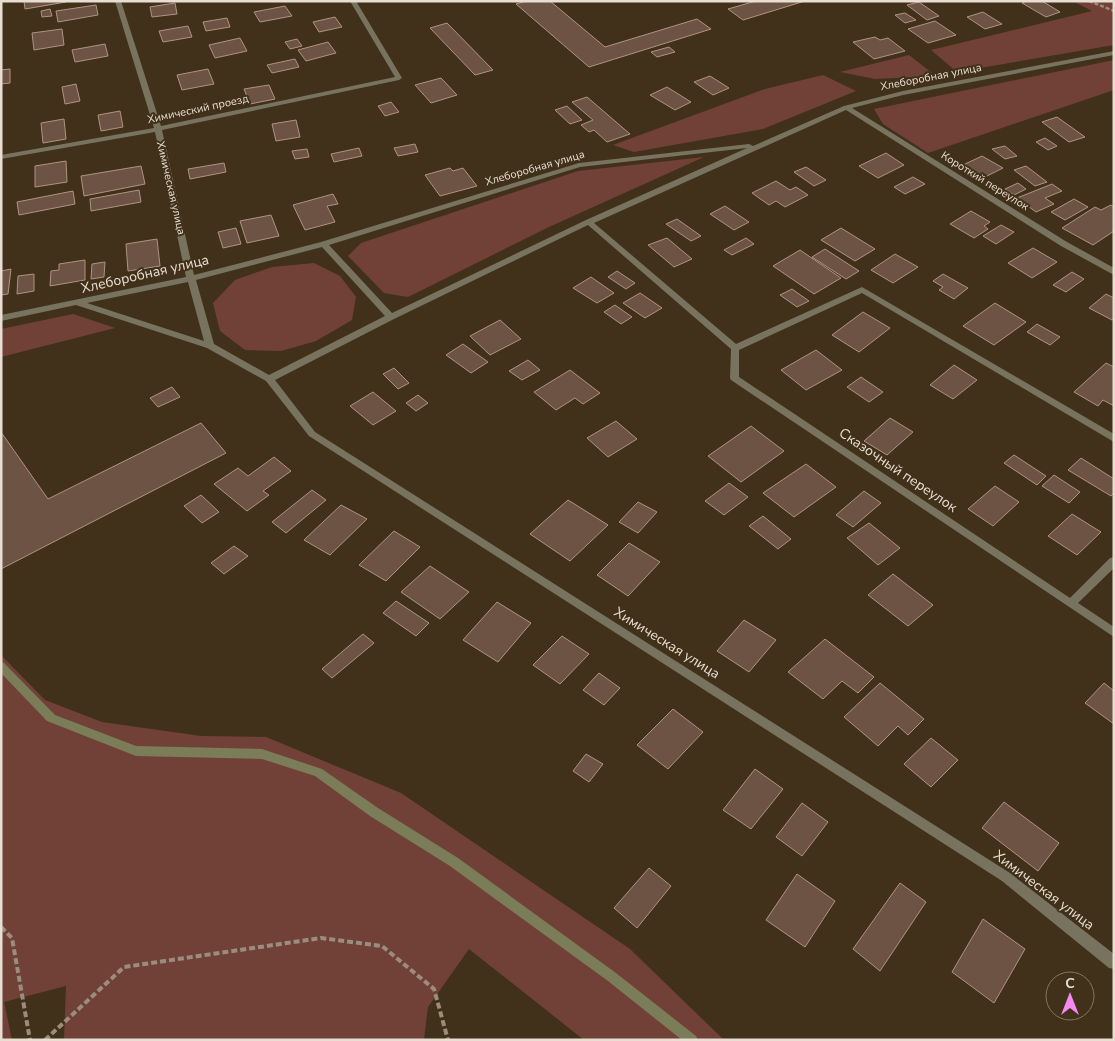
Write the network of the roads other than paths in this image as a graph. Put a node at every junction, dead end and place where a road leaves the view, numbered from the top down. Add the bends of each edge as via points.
1 (118, 1) edge
2 (353, 1) edge
3 (1114, 53) edge
4 (846, 107) junction
5 (158, 129) junction
6 (759, 145) junction
7 (1, 157) edge
8 (589, 222) junction
9 (324, 244) junction
10 (1114, 272) edge
11 (191, 279) junction
12 (77, 303) junction
13 (391, 317) junction
14 (1, 318) edge
15 (210, 346) junction
16 (734, 348) junction
17 (269, 379) junction
18 (1114, 439) edge
19 (1114, 561) edge
20 (1071, 603) junction
21 (1114, 633) edge
22 (1114, 963) edge

1 - 5 street, Химическая улица
2 - 5 street, Химический проезд via 399,78
3 - 4 street, Хлеборобная улица
4 - 6 street, Хлеборобная улица
4 - 10 street, Короткий переулок
5 - 7 street, Химический проезд
5 - 11 street, Химическая улица
6 - 8 street, Хлеборобная улица
6 - 9 street, Хлеборобная улица via 579,164
8 - 13 street, Хлеборобная улица
8 - 16 street
9 - 11 street, Хлеборобная улица
9 - 13 street
11 - 12 street, Хлеборобная улица
11 - 15 street, Химическая улица
12 - 14 street, Хлеборобная улица
12 - 15 street, Химическая улица
13 - 17 street, Хлеборобная улица
15 - 17 street, Химическая улица
16 - 18 street via 862,290
16 - 20 street, Сказочный переулок via 734,378
17 - 22 street, Химическая улица via 312,434 1006,877
19 - 20 street
20 - 21 street, Сказочный переулок

